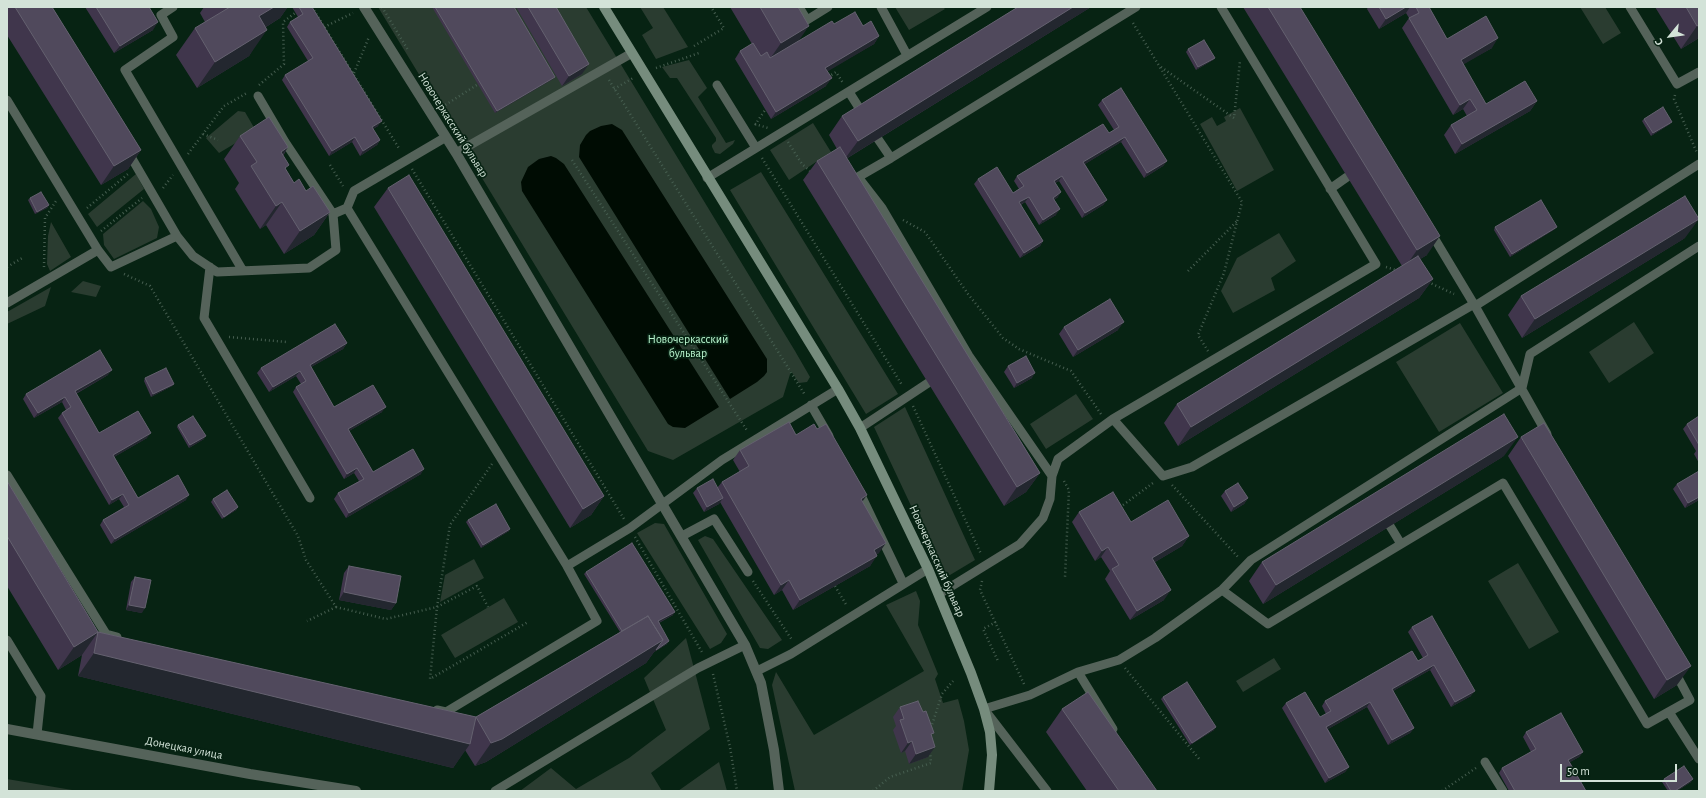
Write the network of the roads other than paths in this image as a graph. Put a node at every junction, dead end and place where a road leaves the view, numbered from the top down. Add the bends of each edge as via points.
1 (173, 7) edge
2 (364, 7) edge
3 (604, 7) edge
4 (799, 7) edge
5 (828, 7) edge
6 (881, 7) edge
7 (987, 7) edge
8 (1136, 7) edge
9 (1221, 7) edge
10 (1630, 7) edge
11 (632, 53) junction
12 (907, 55) junction
13 (1699, 72) edge
14 (717, 85) dead end
15 (849, 92) junction
16 (256, 93) road end
17 (7, 100) edge
18 (863, 114) edge
19 (446, 137) junction
20 (878, 139) edge
21 (121, 140) edge
22 (756, 148) junction
23 (456, 153) junction
24 (891, 158) junction
25 (1699, 164) edge
26 (1347, 177) dead end
27 (707, 178) junction
28 (1330, 189) junction
29 (346, 208) junction
30 (333, 214) junction
31 (1424, 222) edge
32 (177, 236) junction
33 (1699, 246) edge
34 (98, 250) junction
35 (210, 267) junction
36 (243, 271) junction
37 (7, 303) edge
38 (1474, 305) junction
39 (928, 383) dead end
40 (1522, 388) junction
41 (838, 389) junction
42 (811, 405) junction
43 (1110, 421) junction
44 (860, 428) junction
45 (1552, 443) edge
46 (835, 447) edge
47 (1054, 472) junction
48 (7, 475) edge
49 (854, 481) edge
50 (310, 498) dead end
51 (663, 503) junction
52 (1390, 526) edge
53 (682, 536) junction
54 (1401, 544) junction
55 (567, 566) junction
56 (928, 569) junction
57 (748, 572) road end
58 (904, 583) junction
59 (1222, 590) junction
60 (939, 594) junction
61 (7, 640) edge
62 (129, 640) edge
63 (745, 645) junction
64 (1672, 665) edge
65 (757, 671) junction
66 (1078, 672) junction
67 (430, 708) edge
68 (984, 709) junction
69 (1669, 712) junction
70 (7, 729) edge
71 (37, 734) junction
72 (1117, 737) edge
73 (1699, 759) edge
74 (1485, 762) road end
75 (356, 791) edge
76 (495, 791) edge
77 (779, 791) edge
78 (989, 791) edge
79 (1048, 791) edge
80 (1503, 791) edge

1 - 36 lane via 161,15 173,37 126,70
2 - 19 street, Новочеркасский бульвар
3 - 11 street, Новочеркасский бульвар
4 - 5 lane via 807,20
6 - 12 lane
7 - 12 lane
8 - 24 lane
9 - 28 lane
10 - 13 lane via 1677,84
11 - 23 lane
11 - 27 street, Новочеркасский бульвар
12 - 15 lane
14 - 22 lane
15 - 18 lane
15 - 22 lane
16 - 30 lane
17 - 34 lane
19 - 23 street, Новочеркасский бульвар
19 - 29 lane via 354,191
20 - 24 lane
21 - 32 lane
22 - 27 lane
23 - 51 street, Новочеркасский бульвар
24 - 47 lane via 858,177 882,208 966,358
25 - 38 lane
26 - 28 lane
27 - 41 street, Новочеркасский бульвар
28 - 43 lane via 1376,264
29 - 30 lane
29 - 55 lane
30 - 36 lane via 336,250 309,268
31 - 38 lane
32 - 34 lane via 111,267
32 - 35 lane via 193,256
33 - 40 lane via 1530,354
34 - 37 lane
35 - 36 lane via 217,272
35 - 50 lane via 204,318
38 - 40 lane
38 - 43 lane via 1192,467 1163,476
39 - 44 lane
40 - 45 lane
40 - 59 lane via 1368,490 1251,560
41 - 42 lane
41 - 44 street, Новочеркасский бульвар
42 - 46 lane
42 - 51 lane via 722,460
43 - 47 lane via 1058,459
44 - 56 street, Новочеркасский бульвар
47 - 60 lane via 1050,499 1043,518 1020,544
48 - 62 lane via 106,634
49 - 58 lane
51 - 53 street, Новочеркасский бульвар
51 - 55 lane via 630,528
52 - 54 lane
53 - 57 lane via 714,519
53 - 63 street, Новочеркасский бульвар
54 - 59 lane via 1268,624
54 - 69 lane via 1503,483 1647,724
55 - 67 lane via 596,621 446,712
56 - 58 lane
56 - 60 street, Новочеркасский бульвар
58 - 65 lane via 798,650
59 - 66 lane via 1155,638 1119,660
60 - 68 street, Новочеркасский бульвар
61 - 71 lane via 41,696
63 - 65 street, Новочеркасский бульвар
63 - 76 lane via 698,668
64 - 69 lane via 1690,700
65 - 77 street, Новочеркасский бульвар via 774,750
66 - 68 lane via 1030,695
66 - 72 lane
68 - 78 street, Новочеркасский бульвар via 992,755
68 - 79 lane
69 - 73 lane
70 - 71 street, Донецкая улица
71 - 75 street, Донецкая улица
74 - 80 lane

